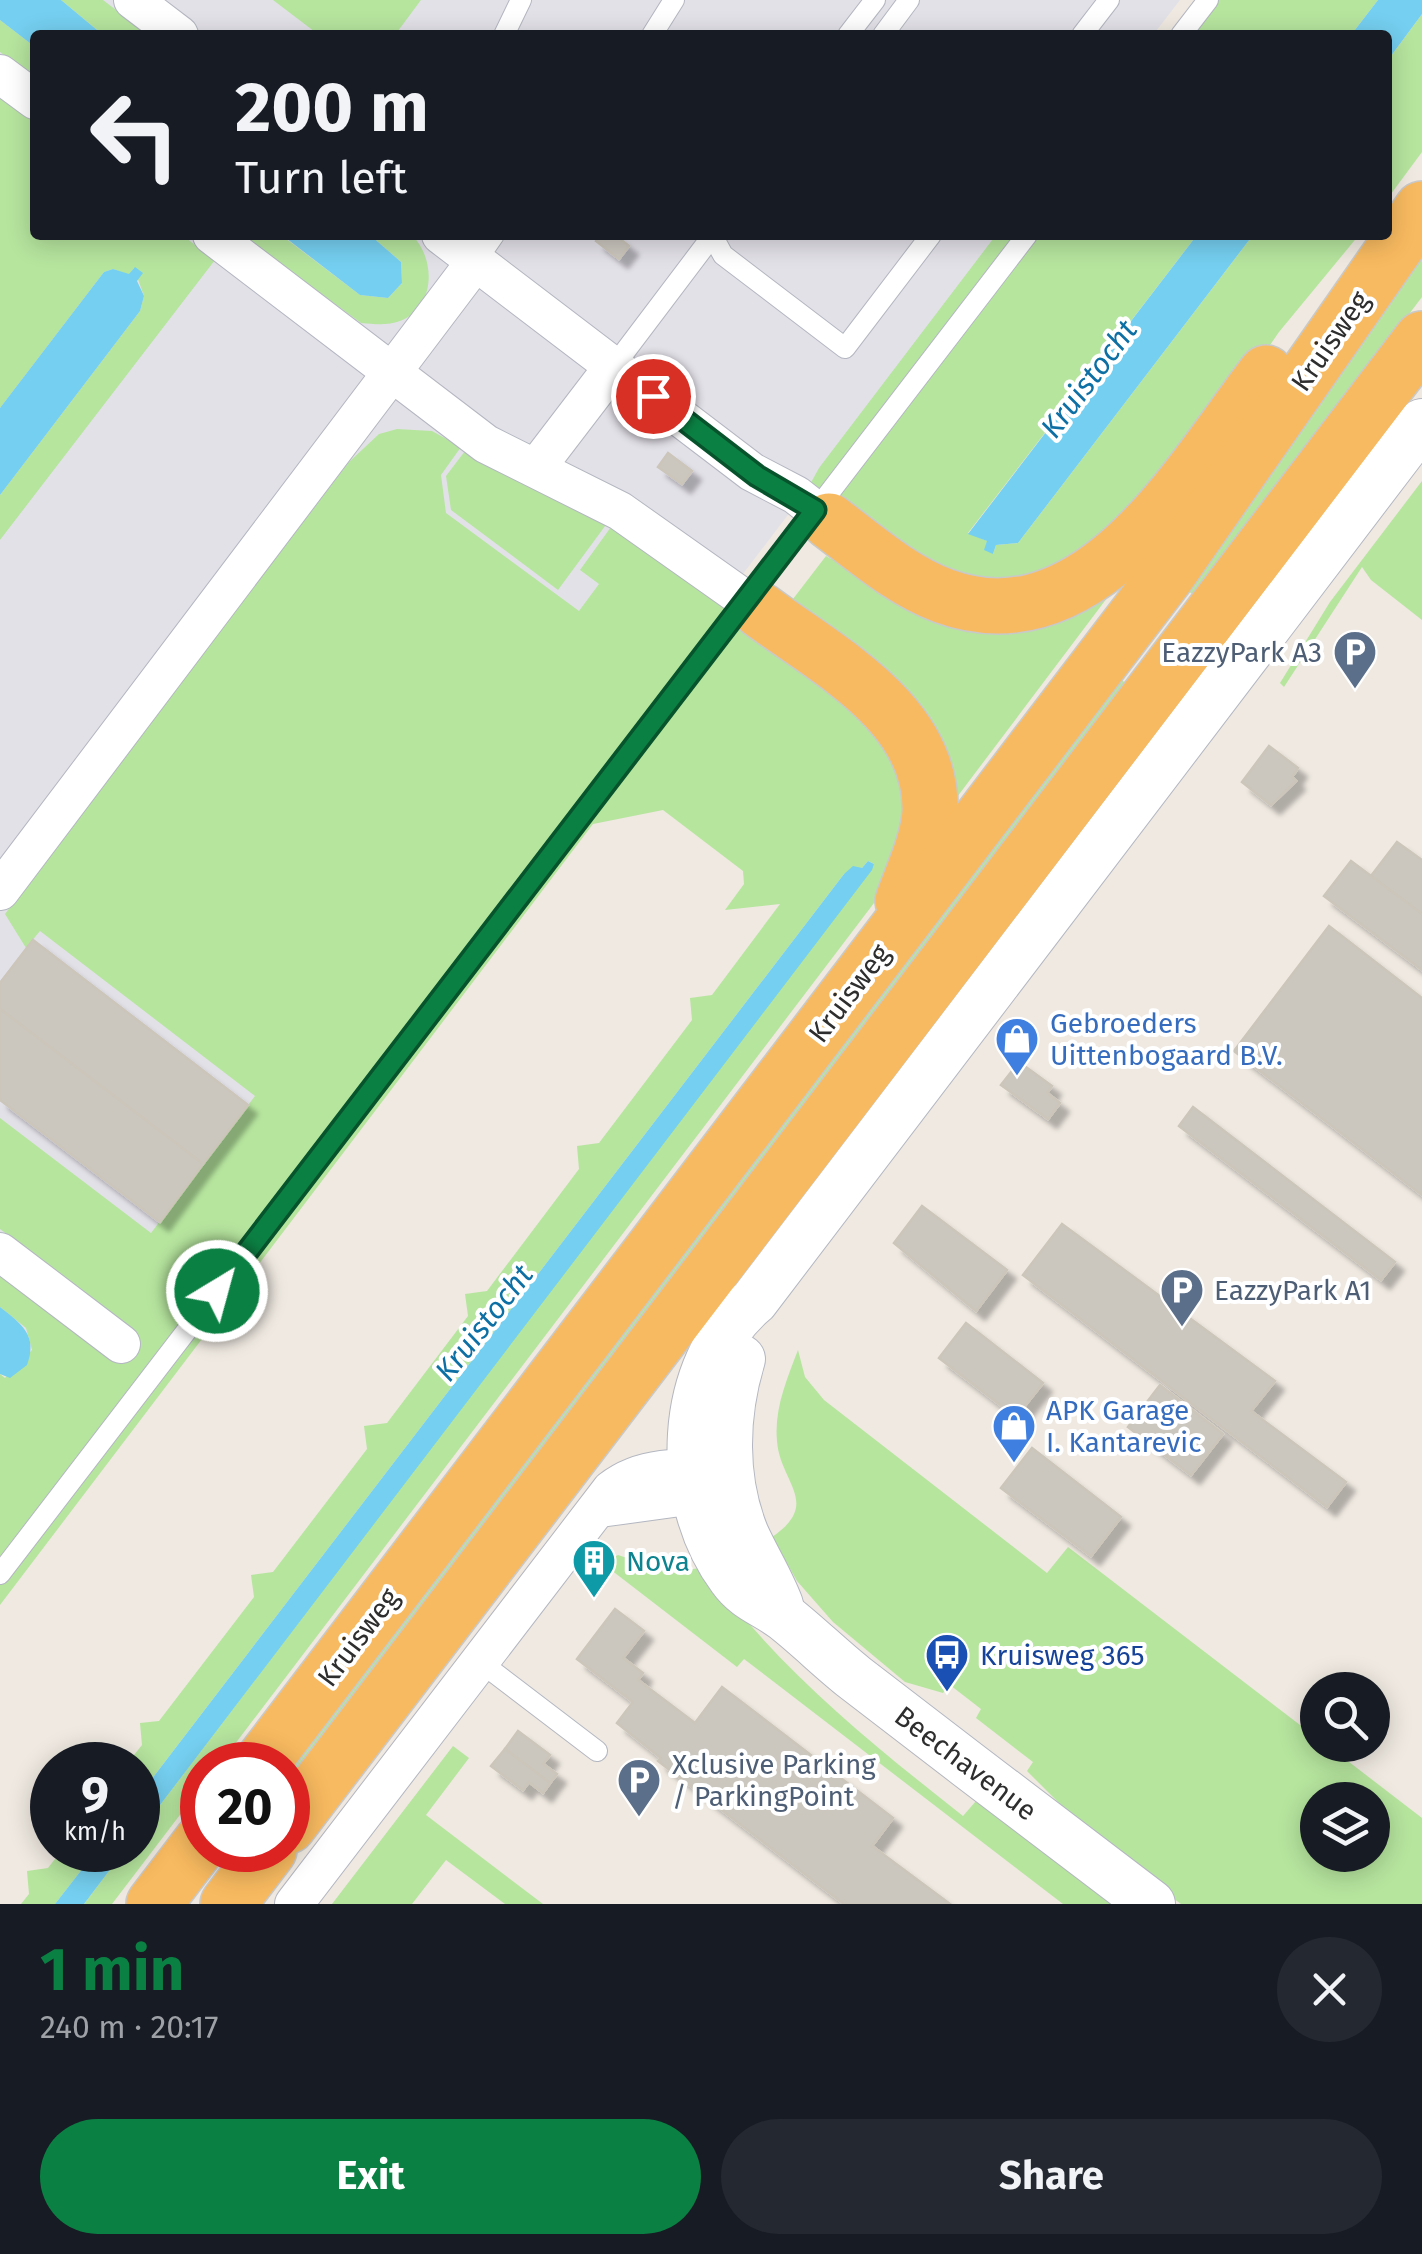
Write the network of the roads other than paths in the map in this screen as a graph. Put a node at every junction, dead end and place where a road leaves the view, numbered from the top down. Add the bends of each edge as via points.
1 (133, 0) edge
2 (521, 0) edge
3 (674, 0) edge
4 (875, 0) edge
5 (910, 0) edge
6 (1109, 0) edge
7 (1208, 0) edge
8 (172, 30) edge
9 (506, 30) edge
10 (655, 30) edge
11 (852, 30) edge
12 (887, 30) edge
13 (1086, 30) edge
14 (1185, 30) edge
15 (0, 74) edge
16 (30, 96) edge
17 (1422, 209) edge
18 (1392, 232) edge
19 (219, 240) edge
20 (458, 240) edge
21 (709, 240) edge
22 (716, 240) edge
23 (926, 240) edge
24 (1023, 240) edge
25 (1382, 240) edge
26 (485, 248) edge
27 (1422, 339) edge
28 (614, 366) junction
29 (394, 374) junction
30 (1422, 423) edge
31 (536, 468) junction
32 (822, 516) junction
33 (753, 605) junction
34 (0, 891) edge
35 (889, 942) junction
36 (0, 1252) edge
37 (121, 1344) dead end
38 (706, 1479) junction
39 (0, 1574) edge
40 (479, 1661) junction
41 (278, 1742) edge
42 (597, 1752) dead end
43 (310, 1797) edge
44 (180, 1870) edge
45 (252, 1872) edge
46 (154, 1904) edge
47 (228, 1904) edge
48 (294, 1904) edge
49 (1151, 1904) edge

1 - 8 street
2 - 9 lane
3 - 10 lane
4 - 11 lane
5 - 12 lane
6 - 13 lane
7 - 14 lane
15 - 16 street
17 - 18 highway
17 - 35 highway, Kruisweg via 1170,571
19 - 29 street
20 - 26 street
21 - 28 lane
22 - 23 lane via 726,257 845,348
24 - 32 lane
25 - 32 highway via 1352,263 1135,539 1077,585 1026,604 966,602 905,576
26 - 28 street
26 - 29 street
27 - 43 highway, Kruisweg
28 - 31 street
28 - 32 street via 757,476
29 - 31 street via 486,444
29 - 34 street
30 - 38 street via 754,1301 727,1324 696,1408
31 - 33 street via 620,510
32 - 33 lane
33 - 35 highway via 864,688 918,749 928,822
33 - 39 lane
35 - 41 highway, Kruisweg
36 - 37 street
38 - 40 street via 621,1483
38 - 49 street, Beechavenue via 708,1538 749,1599 784,1618
40 - 42 lane
40 - 48 street
44 - 46 highway
45 - 47 highway

